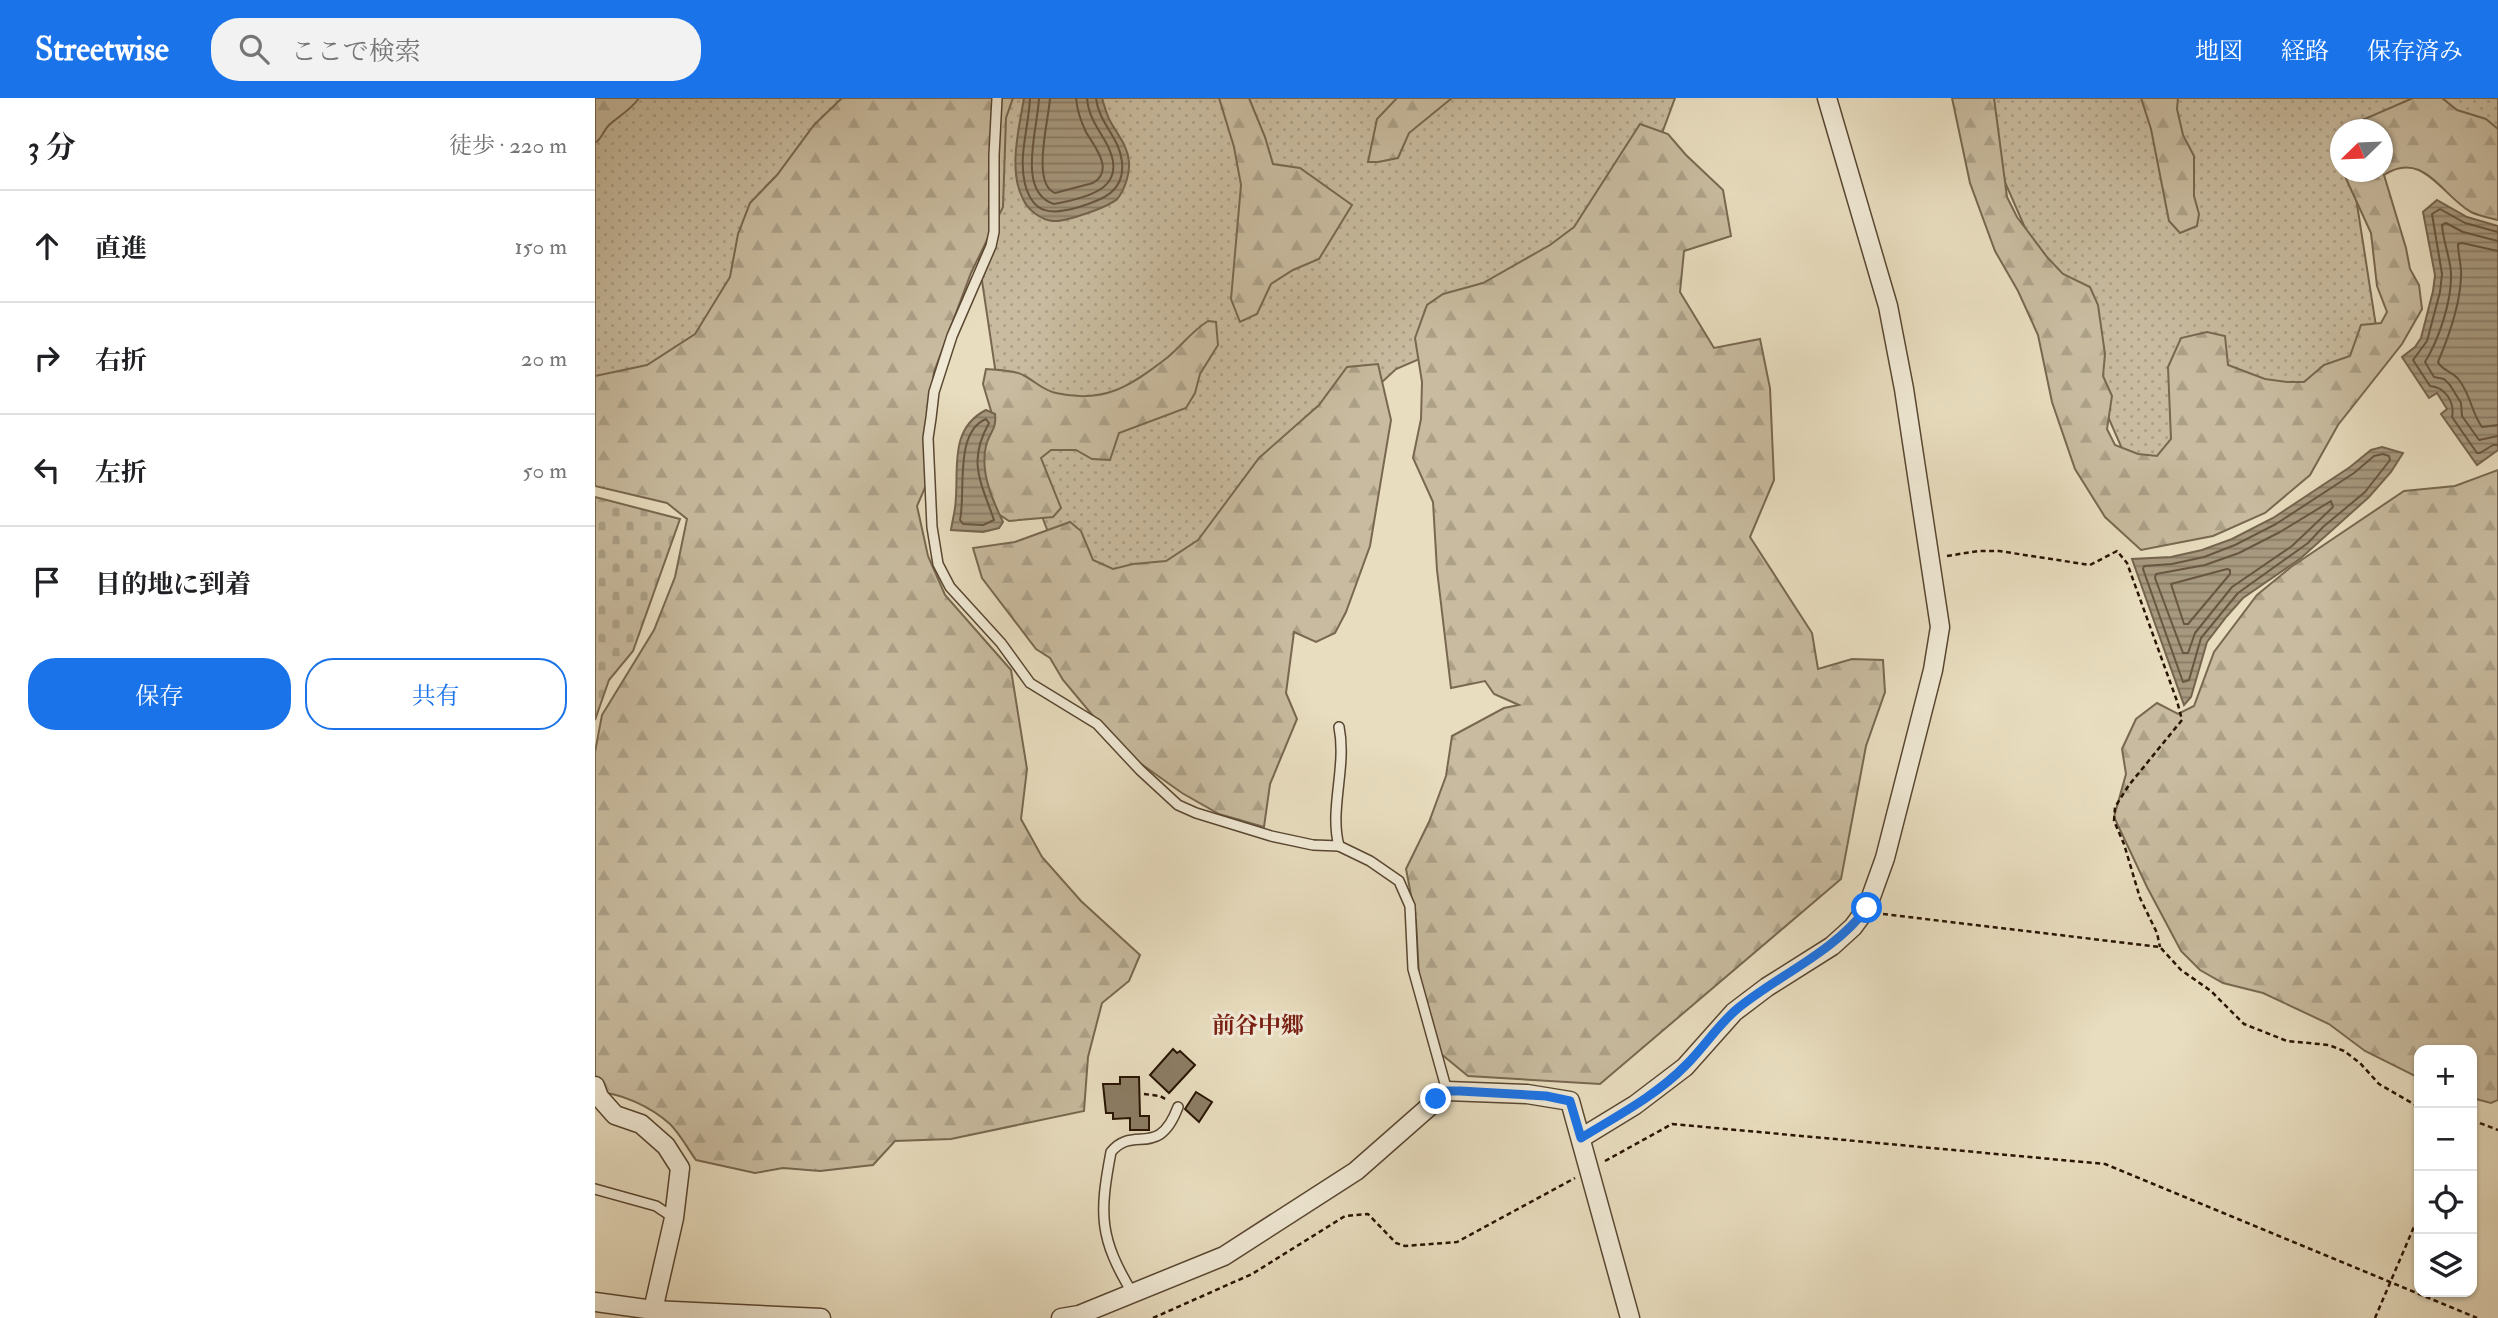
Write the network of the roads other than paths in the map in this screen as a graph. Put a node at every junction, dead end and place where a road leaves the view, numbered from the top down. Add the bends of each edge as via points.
1 (997, 98) edge
2 (1827, 98) edge
3 (1339, 727) dead end
4 (1339, 846) junction
5 (595, 1086) edge
6 (1447, 1091) junction
7 (1178, 1107) road end
8 (1581, 1138) junction
9 (595, 1189) edge
10 (674, 1218) junction
11 (1133, 1294) junction
12 (595, 1302) edge
13 (653, 1310) junction
14 (821, 1318) edge
15 (1061, 1318) edge
16 (1630, 1318) edge

1 - 4 lane via 993,239 952,336 930,418 930,502 939,564 950,587 1030,683 1097,724 1178,805 1271,836
2 - 8 street via 1888,306 1904,389 1940,626 1933,670 1885,858 1867,908 1853,927 1734,1012 1685,1067
3 - 4 lane via 1343,747 1335,832
4 - 6 lane via 1390,873 1405,892 1412,925 1413,969
5 - 10 street via 615,1115 641,1124 666,1146 680,1168
6 - 8 street via 1570,1101
6 - 11 street via 1356,1171 1224,1256
7 - 11 lane via 1157,1138 1127,1139 1111,1152 1102,1219 1110,1251
8 - 16 street
9 - 10 lane via 656,1206
10 - 13 street
11 - 15 street
12 - 13 street
13 - 14 street

